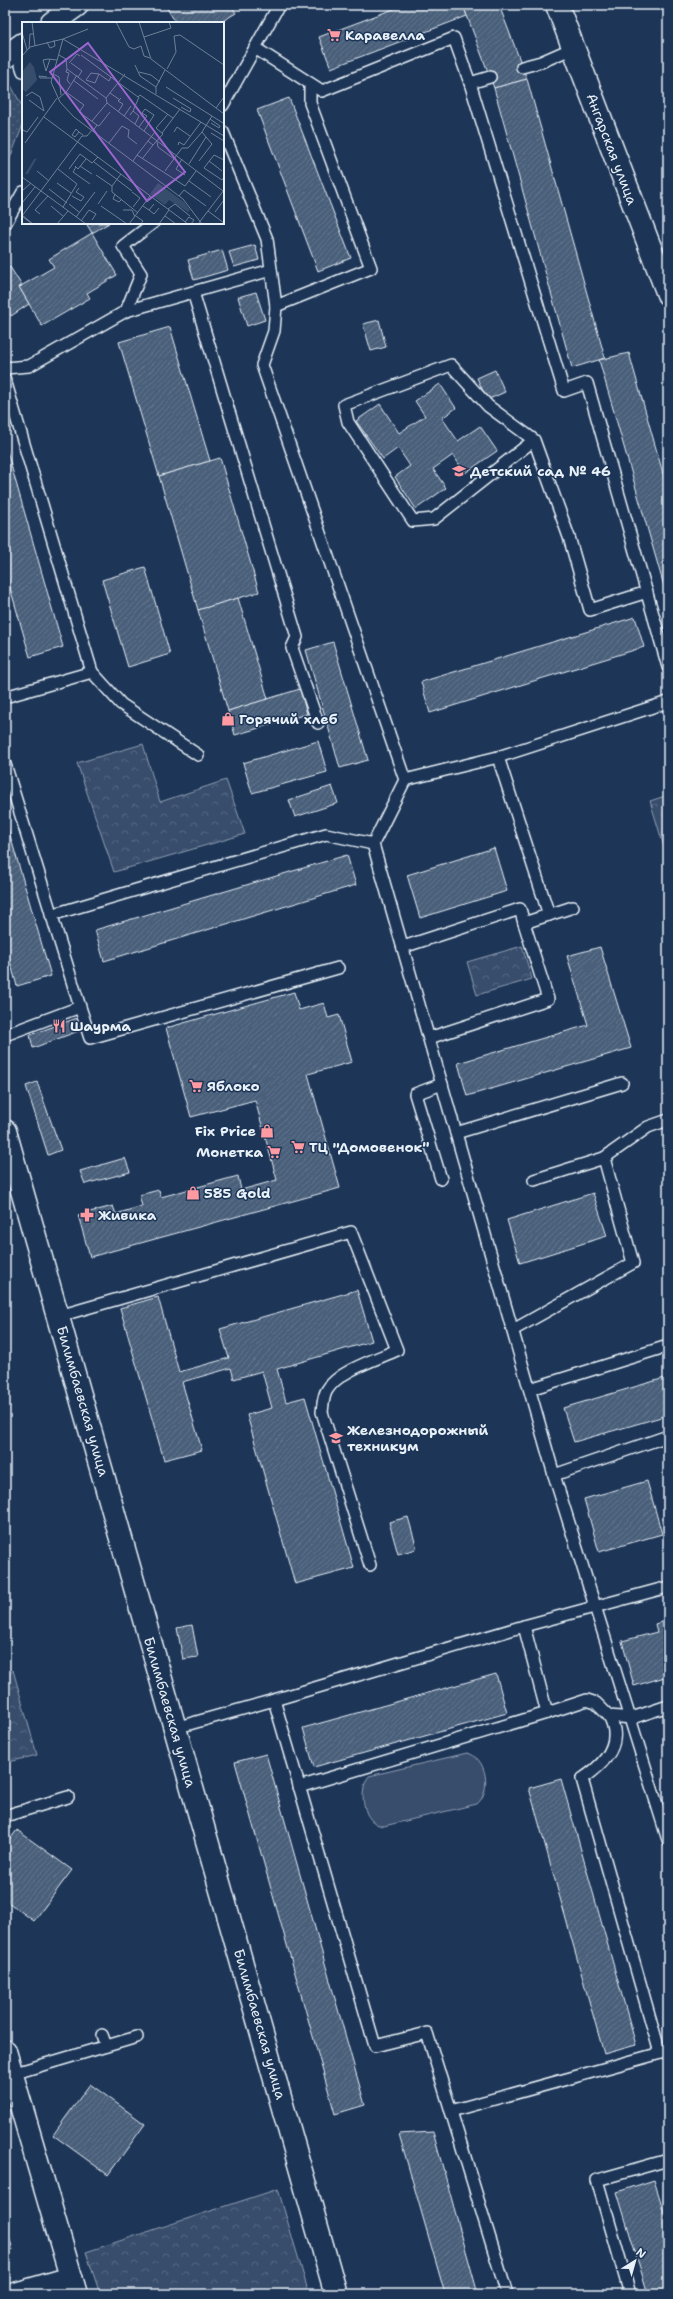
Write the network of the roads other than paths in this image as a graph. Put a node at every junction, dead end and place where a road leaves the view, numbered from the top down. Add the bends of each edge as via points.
1 (77, 5) edge
2 (279, 5) edge
3 (557, 5) edge
4 (53, 22) edge
5 (255, 48) junction
6 (573, 48) junction
7 (15, 50) edge
8 (522, 67) dead end
9 (22, 68) edge
10 (490, 77) dead end
11 (470, 83) junction
12 (310, 84) junction
13 (224, 103) edge
14 (224, 134) edge
15 (22, 194) edge
16 (5, 224) edge
17 (152, 224) edge
18 (271, 270) junction
19 (193, 292) junction
20 (668, 294) edge
21 (276, 306) junction
22 (126, 311) junction
23 (5, 368) edge
24 (5, 380) edge
25 (534, 440) junction
26 (647, 592) junction
27 (668, 667) edge
28 (92, 672) junction
29 (5, 696) edge
30 (668, 702) edge
31 (318, 723) dead end
32 (198, 755) dead end
33 (498, 757) junction
34 (5, 764) edge
35 (405, 780) junction
36 (373, 844) junction
37 (573, 907) dead end
38 (51, 915) junction
39 (549, 915) junction
40 (524, 923) junction
41 (403, 948) junction
42 (338, 968) dead end
43 (80, 1006) junction
44 (5, 1035) edge
45 (429, 1038) junction
46 (622, 1083) dead end
47 (442, 1084) junction
48 (668, 1120) edge
49 (5, 1131) edge
50 (456, 1133) junction
51 (604, 1158) junction
52 (441, 1179) dead end
53 (534, 1180) dead end
54 (59, 1316) junction
55 (513, 1330) junction
56 (668, 1346) edge
57 (530, 1389) junction
58 (668, 1436) edge
59 (554, 1475) junction
60 (370, 1565) dead end
61 (668, 1587) edge
62 (596, 1608) junction
63 (524, 1626) junction
64 (274, 1700) junction
65 (668, 1706) edge
66 (547, 1713) junction
67 (609, 1716) junction
68 (632, 1718) junction
69 (175, 1728) junction
70 (299, 1787) junction
71 (68, 1797) dead end
72 (5, 1816) edge
73 (668, 1840) edge
74 (137, 2037) dead end
75 (5, 2051) edge
76 (664, 2052) edge
77 (12, 2074) junction
78 (451, 2110) junction
79 (668, 2160) edge
80 (74, 2286) edge
81 (15, 2294) edge
82 (336, 2294) edge
83 (507, 2294) edge
84 (630, 2294) edge

1 - 4 main road
2 - 5 lane
3 - 6 main road, Ангарская улица
5 - 12 lane
5 - 13 lane
6 - 8 lane
6 - 20 main road, Ангарская улица
7 - 9 lane
10 - 11 lane
11 - 12 lane via 454,38 322,91
11 - 26 lane via 564,391 587,384
12 - 21 lane via 310,103 371,268
14 - 18 lane via 266,239
15 - 16 lane
17 - 22 lane via 123,246 140,274
18 - 19 lane
18 - 21 lane
19 - 22 lane
19 - 31 lane via 297,637 292,648
21 - 35 lane via 274,331 262,364
22 - 23 lane via 29,366
24 - 28 lane
25 - 25 lane via 434,519 413,521 348,422 344,405 451,365 488,406
25 - 26 lane via 569,537 590,610
26 - 27 lane
28 - 29 lane
28 - 32 lane via 121,704
30 - 33 lane
33 - 35 lane
33 - 39 lane
34 - 38 lane
35 - 36 lane
36 - 38 lane via 326,834
36 - 41 lane
37 - 39 lane
38 - 43 lane
39 - 40 lane
40 - 41 lane via 520,910
40 - 45 lane via 548,999
41 - 45 lane
42 - 43 lane via 90,1038
43 - 44 lane
45 - 47 lane
46 - 50 lane
47 - 50 lane
47 - 52 lane via 415,1094
48 - 51 lane via 648,1127
49 - 54 main road, Билимбаевская улица
50 - 55 lane
51 - 53 lane
51 - 55 lane via 633,1264
54 - 60 lane via 351,1232 397,1350 341,1376 326,1391 322,1412
54 - 69 main road, Билимбаевская улица
55 - 57 lane
56 - 57 lane
57 - 59 lane
58 - 59 lane
59 - 62 lane
61 - 62 lane
62 - 63 lane
62 - 68 lane
63 - 64 lane
63 - 66 lane
64 - 69 lane
64 - 70 lane
65 - 68 lane
66 - 67 lane via 587,1700 596,1703
66 - 70 lane
67 - 68 lane
67 - 76 lane via 613,1723 614,1735 610,1754 598,1768 582,1779
68 - 73 lane
69 - 82 main road, Билимбаевская улица
70 - 78 lane via 375,2046 427,2034
71 - 72 lane
74 - 77 lane via 104,2040
75 - 77 main road
76 - 78 lane
77 - 80 main road
78 - 83 lane
79 - 84 lane via 597,2180
80 - 81 main road

